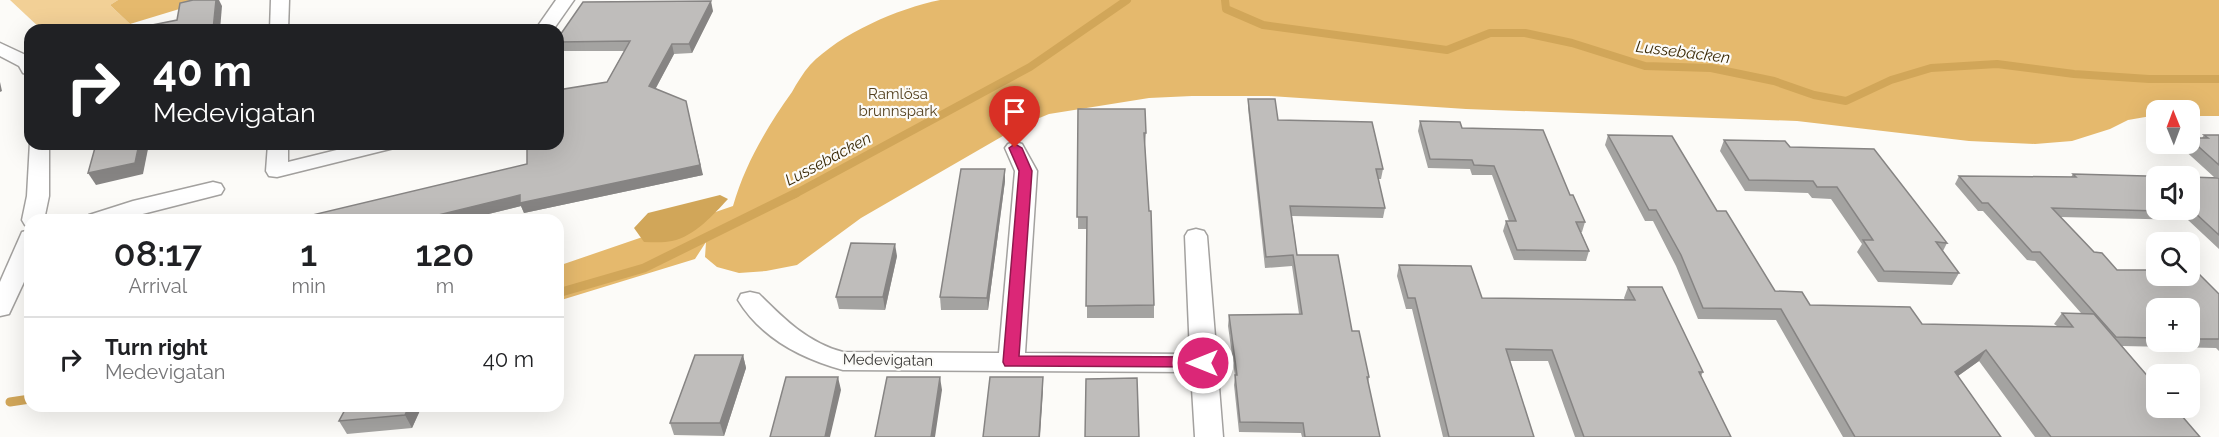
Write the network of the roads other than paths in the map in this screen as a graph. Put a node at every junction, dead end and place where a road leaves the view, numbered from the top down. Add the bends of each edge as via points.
1 (280, 0) edge
2 (565, 0) edge
3 (279, 24) edge
4 (548, 24) edge
5 (0, 49) edge
6 (24, 61) edge
7 (1015, 148) dead end
8 (39, 150) edge
9 (278, 150) edge
10 (363, 150) edge
11 (213, 189) dead end
12 (34, 214) edge
13 (116, 214) edge
14 (1196, 236) dead end
15 (24, 257) edge
16 (750, 300) dead end
17 (0, 308) edge
18 (1011, 362) junction
19 (1203, 363) junction
20 (1209, 437) edge

1 - 3 street
2 - 4 street
5 - 6 street
7 - 18 street via 1026,171
8 - 12 street
9 - 10 street via 277,171
11 - 13 street
14 - 19 street
15 - 17 street
16 - 18 street, Medevigatan via 777,328 804,349 821,356 843,361
18 - 19 street, Medevigatan
19 - 20 street

